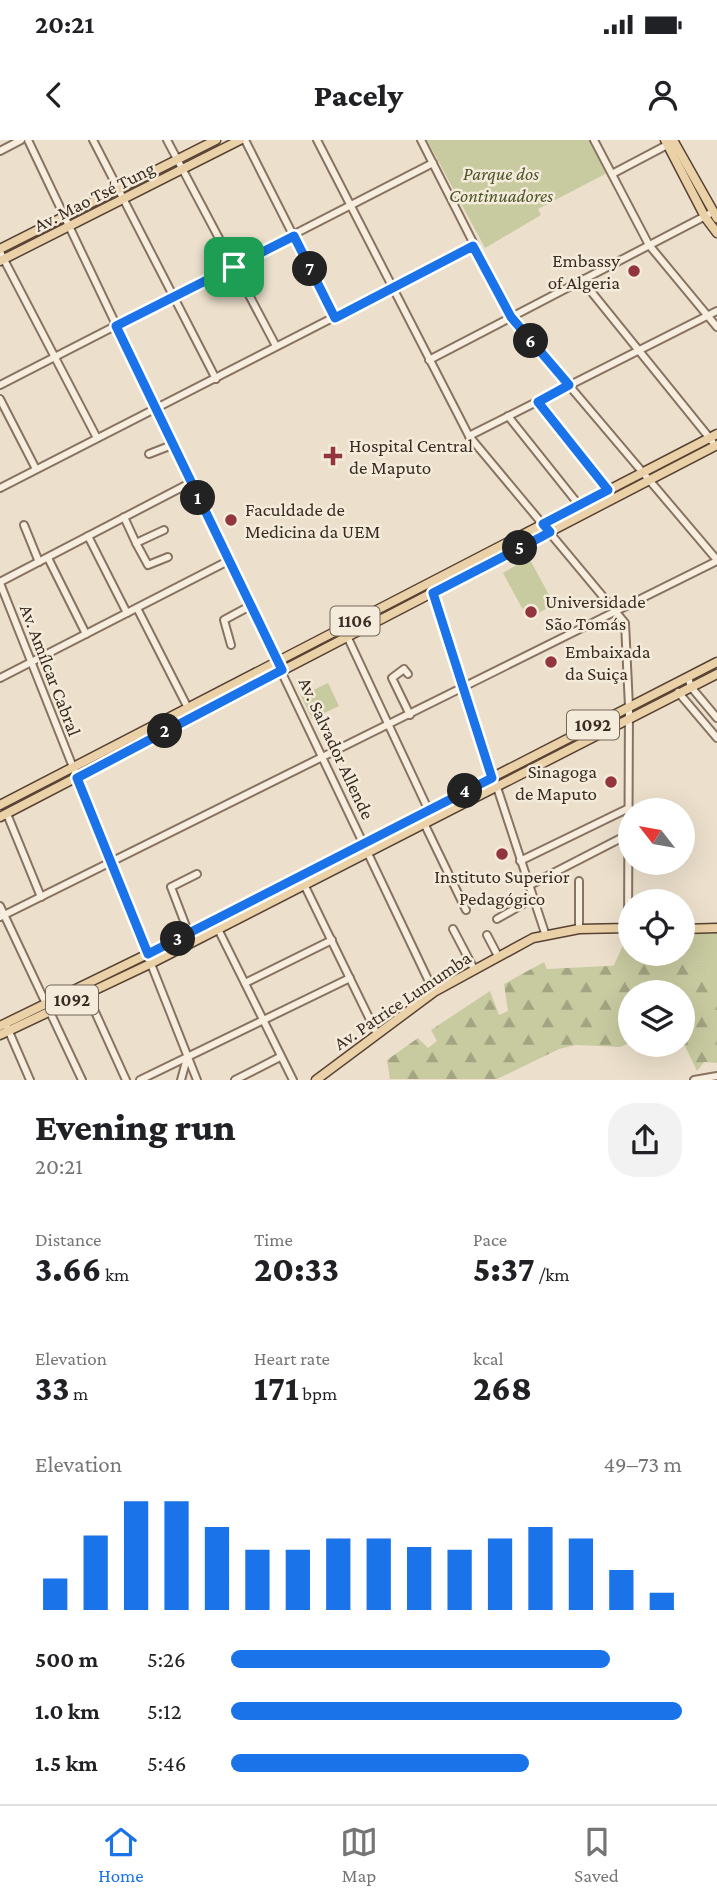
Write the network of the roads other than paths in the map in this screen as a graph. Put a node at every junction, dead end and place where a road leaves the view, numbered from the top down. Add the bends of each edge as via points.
1 (21, 140) edge
2 (28, 140) edge
3 (93, 140) edge
4 (167, 140) edge
5 (216, 140) edge
6 (242, 140) edge
7 (317, 140) edge
8 (421, 140) edge
9 (594, 140) edge
10 (668, 142) edge
11 (0, 151) edge
12 (177, 160) junction
13 (433, 163) junction
14 (181, 169) junction
15 (612, 174) junction
16 (121, 195) junction
17 (351, 205) junction
18 (711, 216) edge
19 (63, 218) junction
20 (68, 228) junction
21 (717, 233) edge
22 (294, 236) junction
23 (472, 244) junction
24 (649, 245) junction
25 (1, 255) edge
26 (234, 267) junction
27 (581, 279) junction
28 (393, 288) junction
29 (173, 298) junction
30 (717, 311) edge
31 (707, 316) junction
32 (511, 317) junction
33 (335, 318) junction
34 (116, 326) junction
35 (717, 327) edge
36 (276, 346) junction
37 (640, 350) junction
38 (55, 357) junction
39 (429, 360) junction
40 (216, 379) junction
41 (0, 385) edge
42 (569, 385) junction
43 (0, 399) edge
44 (538, 402) junction
45 (155, 411) junction
46 (508, 416) junction
47 (469, 436) junction
48 (713, 436) edge
49 (97, 438) junction
50 (172, 445) junction
51 (717, 445) edge
52 (149, 454) dead end
53 (36, 469) junction
54 (641, 473) junction
55 (648, 481) junction
56 (190, 483) junction
57 (0, 488) edge
58 (608, 490) junction
59 (615, 498) junction
60 (579, 505) junction
61 (124, 517) junction
62 (543, 524) junction
63 (23, 525) dead end
64 (164, 530) dead end
65 (550, 532) junction
66 (88, 536) junction
67 (136, 543) junction
68 (168, 557) dead end
69 (48, 558) junction
70 (717, 560) edge
71 (229, 561) junction
72 (39, 562) junction
73 (0, 583) edge
74 (433, 593) junction
75 (250, 606) junction
76 (137, 608) junction
77 (615, 612) junction
78 (127, 613) junction
79 (86, 634) junction
80 (347, 636) junction
81 (231, 645) dead end
82 (32, 662) junction
83 (717, 662) edge
84 (280, 666) junction
85 (408, 674) dead end
86 (717, 674) edge
87 (688, 677) junction
88 (0, 678) edge
89 (673, 685) junction
90 (465, 687) junction
91 (693, 690) junction
92 (679, 694) junction
93 (629, 707) junction
94 (188, 708) junction
95 (410, 715) junction
96 (717, 718) edge
97 (628, 720) junction
98 (389, 725) junction
99 (717, 738) edge
100 (322, 756) junction
101 (72, 767) junction
102 (77, 778) junction
103 (492, 778) junction
104 (495, 788) junction
105 (629, 798) edge
106 (0, 805) edge
107 (428, 809) junction
108 (618, 813) edge
109 (4, 816) edge
110 (424, 823) junction
111 (618, 840) edge
112 (364, 843) junction
113 (368, 852) junction
114 (520, 862) junction
115 (112, 863) junction
116 (197, 874) dead end
117 (302, 880) junction
118 (579, 881) dead end
119 (528, 886) junction
120 (41, 897) junction
121 (532, 899) junction
122 (0, 906) edge
123 (466, 909) dead end
124 (2, 916) edge
125 (497, 919) dead end
126 (216, 924) junction
127 (717, 928) edge
128 (453, 929) dead end
129 (579, 929) junction
130 (618, 929) edge
131 (695, 929) edge
132 (545, 933) junction
133 (189, 934) junction
134 (487, 935) dead end
135 (332, 940) junction
136 (148, 954) junction
137 (498, 956) junction
138 (152, 963) junction
139 (474, 969) junction
140 (350, 978) junction
141 (245, 983) junction
142 (81, 989) junction
143 (434, 992) junction
144 (48, 1006) junction
145 (263, 1019) junction
146 (5, 1027) edge
147 (376, 1032) junction
148 (0, 1035) edge
149 (280, 1057) junction
150 (187, 1058) junction
151 (717, 1076) edge
152 (30, 1080) edge
153 (82, 1080) edge
154 (126, 1080) edge
155 (140, 1080) edge
156 (181, 1080) edge
157 (197, 1080) edge
158 (235, 1080) edge
159 (293, 1080) edge
160 (316, 1080) edge
161 (694, 1080) edge

1 - 11 street
2 - 19 street, Av. Salvador Allende
3 - 16 street
4 - 12 street
5 - 12 main road, Av. Mao Tsé Tung
6 - 14 main road, Av. Mao Tsé Tung
6 - 22 street
7 - 17 street
8 - 13 street
9 - 15 street
10 - 15 street
10 - 18 main road
12 - 14 street
12 - 16 main road, Av. Mao Tsé Tung
13 - 17 street
13 - 23 street
14 - 16 main road, Av. Mao Tsé Tung
14 - 26 street
15 - 24 street
16 - 19 main road, Av. Mao Tsé Tung
16 - 20 main road, Av. Mao Tsé Tung
16 - 29 street
17 - 22 street
17 - 28 street
18 - 21 main road
18 - 24 street
19 - 20 street, Av. Salvador Allende
19 - 25 main road, Av. Mao Tsé Tung
20 - 25 main road, Av. Mao Tsé Tung
20 - 34 street, Av. Salvador Allende
22 - 26 street
22 - 33 street
23 - 28 street
23 - 32 street
24 - 27 street
24 - 31 street
25 - 38 street
26 - 29 street
26 - 36 street
27 - 32 street
27 - 37 street
28 - 33 street
28 - 39 street
29 - 34 street
29 - 40 street
30 - 31 street
31 - 35 street
31 - 37 street
32 - 39 street
32 - 42 street
33 - 36 street
34 - 38 street
34 - 45 street, Av. Salvador Allende
36 - 40 street
37 - 42 street
37 - 48 street
38 - 41 street
38 - 49 street
39 - 47 street
40 - 45 street
42 - 44 street
42 - 54 street
43 - 53 street
44 - 46 street
44 - 58 street
45 - 49 street
45 - 50 street, Av. Salvador Allende
46 - 47 street
46 - 60 street
47 - 62 street
48 - 51 street
48 - 54 main road, 1106
49 - 53 street
50 - 52 street
50 - 56 street, Av. Salvador Allende
51 - 55 main road
53 - 57 street
54 - 55 street
54 - 58 main road, 1106
55 - 59 main road, 1106
55 - 70 street
56 - 61 street
56 - 71 street, Av. Salvador Allende
58 - 59 street
58 - 60 main road, 1106
59 - 65 main road, 1106
60 - 62 main road, 1106
61 - 66 street
61 - 67 street
62 - 65 street
62 - 84 main road, 1106 via 296,653
63 - 72 street
64 - 67 street
65 - 74 main road, 1106
65 - 77 street
66 - 69 street
66 - 78 street
67 - 68 street via 148,565
69 - 72 street
69 - 79 street
70 - 77 street
71 - 75 street, Av. Salvador Allende
71 - 76 street
72 - 73 street
73 - 82 street, Av. Amílcar Cabral
74 - 80 main road, 1106
74 - 90 street
75 - 81 street via 224,620
75 - 84 street, Av. Salvador Allende
76 - 78 street
76 - 94 street
77 - 90 street
77 - 93 street via 626,626
78 - 79 street
79 - 82 street
80 - 84 main road
80 - 98 street
82 - 88 street
82 - 101 street, Av. Amílcar Cabral
83 - 87 main road, 1092
84 - 94 main road
84 - 100 street, Av. Salvador Allende
84 - 102 main road via 268,678
85 - 95 street via 404,669 392,678
86 - 91 main road
87 - 89 main road, 1092
87 - 91 street
89 - 92 street
89 - 93 main road, 1092
90 - 95 street
90 - 103 street
91 - 92 main road
91 - 96 street
92 - 97 main road, 1092
92 - 99 street
93 - 97 street
93 - 103 main road, 1092
94 - 101 main road
95 - 98 street
97 - 104 main road, 1092
97 - 105 street
98 - 100 street
98 - 107 street
100 - 112 street, Av. Salvador Allende
100 - 115 street
101 - 102 street, Av. Amílcar Cabral
101 - 106 main road
102 - 109 main road
102 - 115 street, Av. Amílcar Cabral
103 - 104 street
103 - 107 main road, 1092
104 - 110 main road, 1092
104 - 114 street
107 - 112 main road, 1092
108 - 114 street
109 - 120 street
110 - 113 main road, 1092
110 - 123 street
111 - 119 street
112 - 113 street, Av. Salvador Allende
112 - 117 main road, 1092
113 - 117 main road, 1092
113 - 143 street, Av. Salvador Allende
114 - 119 street
115 - 120 street
115 - 136 street, Av. Amílcar Cabral
116 - 133 street via 170,887
117 - 126 main road, 1092
117 - 135 street
118 - 129 street
119 - 121 street
120 - 124 street
121 - 125 street
121 - 132 street
122 - 124 street
124 - 144 street
126 - 133 main road, 1092
126 - 138 main road, 1092
126 - 141 street
127 - 131 main road
128 - 139 street
129 - 130 main road, Av. Patrice Lumumba
129 - 132 main road, Av. Patrice Lumumba
132 - 137 main road, Av. Patrice Lumumba
133 - 136 main road, 1092
134 - 137 street
135 - 140 street
135 - 141 street
136 - 138 street, Av. Amílcar Cabral
136 - 142 main road, 1092
137 - 139 main road, Av. Patrice Lumumba
138 - 142 main road, 1092
138 - 150 street, Av. Amílcar Cabral
139 - 143 main road, Av. Patrice Lumumba
140 - 145 street
140 - 147 street
141 - 145 street
142 - 144 main road, 1092
142 - 154 street
143 - 147 main road, Av. Patrice Lumumba
144 - 146 main road, 1092
144 - 153 street
145 - 149 street
145 - 150 street
146 - 148 main road, 1092
146 - 152 street
147 - 160 main road, Av. Patrice Lumumba
149 - 158 street
149 - 159 street
150 - 155 street
150 - 156 street
150 - 157 street, Av. Amílcar Cabral
151 - 161 street

